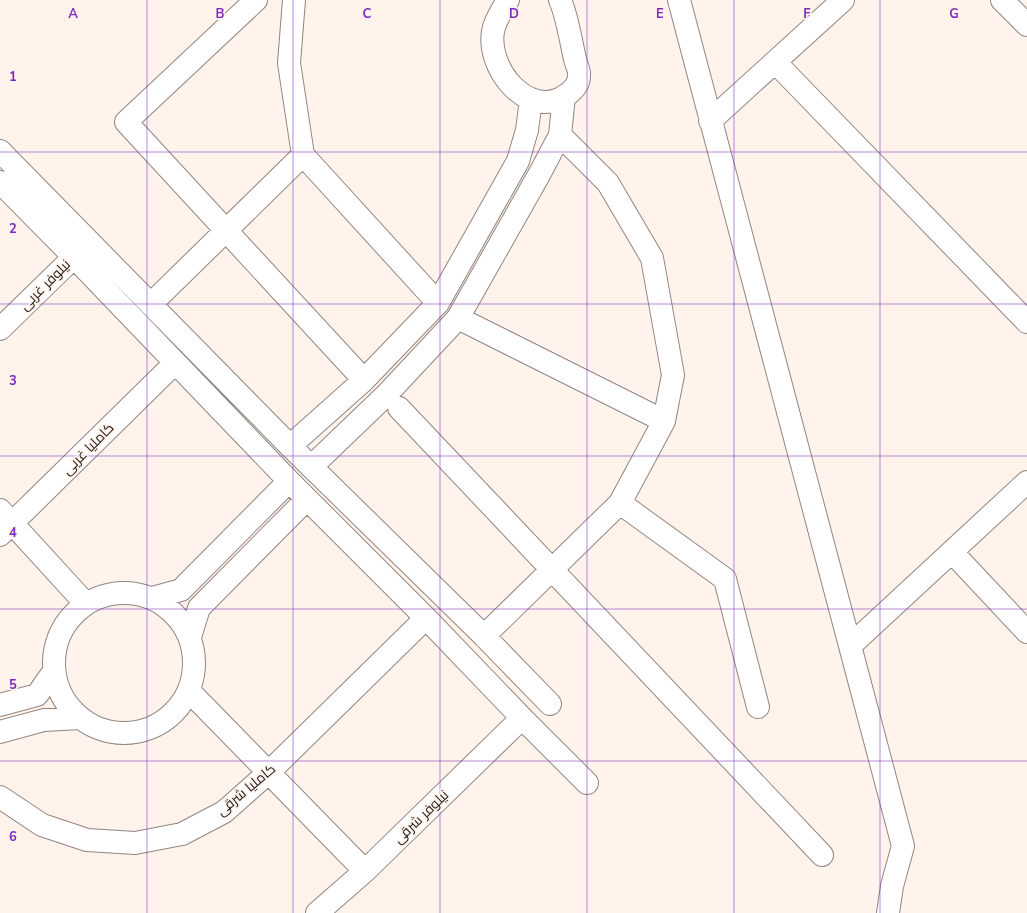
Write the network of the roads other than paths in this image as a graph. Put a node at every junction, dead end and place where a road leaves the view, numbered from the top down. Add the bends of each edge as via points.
1 (256, 0) edge
2 (294, 0) edge
3 (508, 0) edge
4 (560, 0) edge
5 (678, 0) edge
6 (843, 0) edge
7 (1002, 0) edge
8 (1027, 25) edge
9 (775, 62) junction
10 (564, 96) junction
11 (530, 99) junction
12 (710, 121) junction
13 (560, 134) junction
14 (0, 151) edge
15 (303, 156) junction
16 (0, 182) edge
17 (226, 230) junction
18 (74, 257) junction
19 (438, 303) junction
20 (150, 304) junction
21 (458, 318) junction
22 (1027, 322) edge
23 (0, 330) edge
24 (175, 362) junction
25 (364, 380) junction
26 (399, 408) dead end
27 (664, 421) junction
28 (290, 446) junction
29 (312, 467) junction
30 (289, 480) junction
31 (1027, 482) edge
32 (307, 498) junction
33 (620, 503) junction
34 (4, 523) edge
35 (952, 552) junction
36 (552, 569) junction
37 (152, 598) junction
38 (86, 604) junction
39 (426, 618) junction
40 (1027, 632) edge
41 (484, 636) junction
42 (190, 637) junction
43 (850, 646) junction
44 (54, 670) junction
45 (189, 691) junction
46 (550, 704) dead end
47 (0, 705) edge
48 (758, 707) dead end
49 (80, 718) junction
50 (522, 718) junction
51 (0, 732) edge
52 (268, 772) junction
53 (587, 783) dead end
54 (0, 797) edge
55 (822, 855) dead end
56 (365, 871) junction
57 (318, 913) edge
58 (888, 913) edge

1 - 17 street via 126,122
2 - 15 street via 289,62
3 - 11 street via 494,27 492,45 497,65 504,77
4 - 10 street via 580,76 575,88
5 - 12 street
6 - 9 street
7 - 8 street
9 - 12 street
9 - 22 street
10 - 11 street via 552,102
10 - 13 street
11 - 19 street via 527,130 518,161
12 - 43 street
13 - 21 street
13 - 27 street via 608,183 652,258 673,376
14 - 20 street
15 - 17 street
15 - 19 street
16 - 18 street
17 - 20 street
17 - 25 street
18 - 23 street, نیلوفر غربی
18 - 24 street
19 - 25 street
20 - 28 street
21 - 27 street
21 - 29 street via 386,395
24 - 30 street
24 - 34 street, کاملیا غربی
25 - 28 street
26 - 36 street
27 - 33 street
28 - 29 street
29 - 41 street
30 - 32 street
30 - 37 street via 181,590
31 - 35 street
32 - 39 street
32 - 42 street via 199,608
33 - 36 street
33 - 48 street via 725,578
34 - 38 street
35 - 40 street
35 - 43 street
36 - 41 street
36 - 55 street
37 - 38 street via 116,592 98,597
37 - 42 street via 168,607
38 - 44 street via 69,619 60,634 54,652
39 - 50 street
39 - 52 street, کاملیا شرقی
41 - 46 street
42 - 45 street via 194,673
43 - 58 street via 903,846
44 - 47 street via 37,695
44 - 49 street via 59,688 68,705
45 - 49 street via 179,707 166,720 132,733 114,733 96,728
45 - 52 street
49 - 51 street via 44,720
50 - 53 street
50 - 56 street, نیلوفر شرقی
52 - 54 street, کاملیا شرقی via 224,812 182,834 135,843 87,840 49,828
52 - 56 street
56 - 57 street, نیلوفر شرقی

